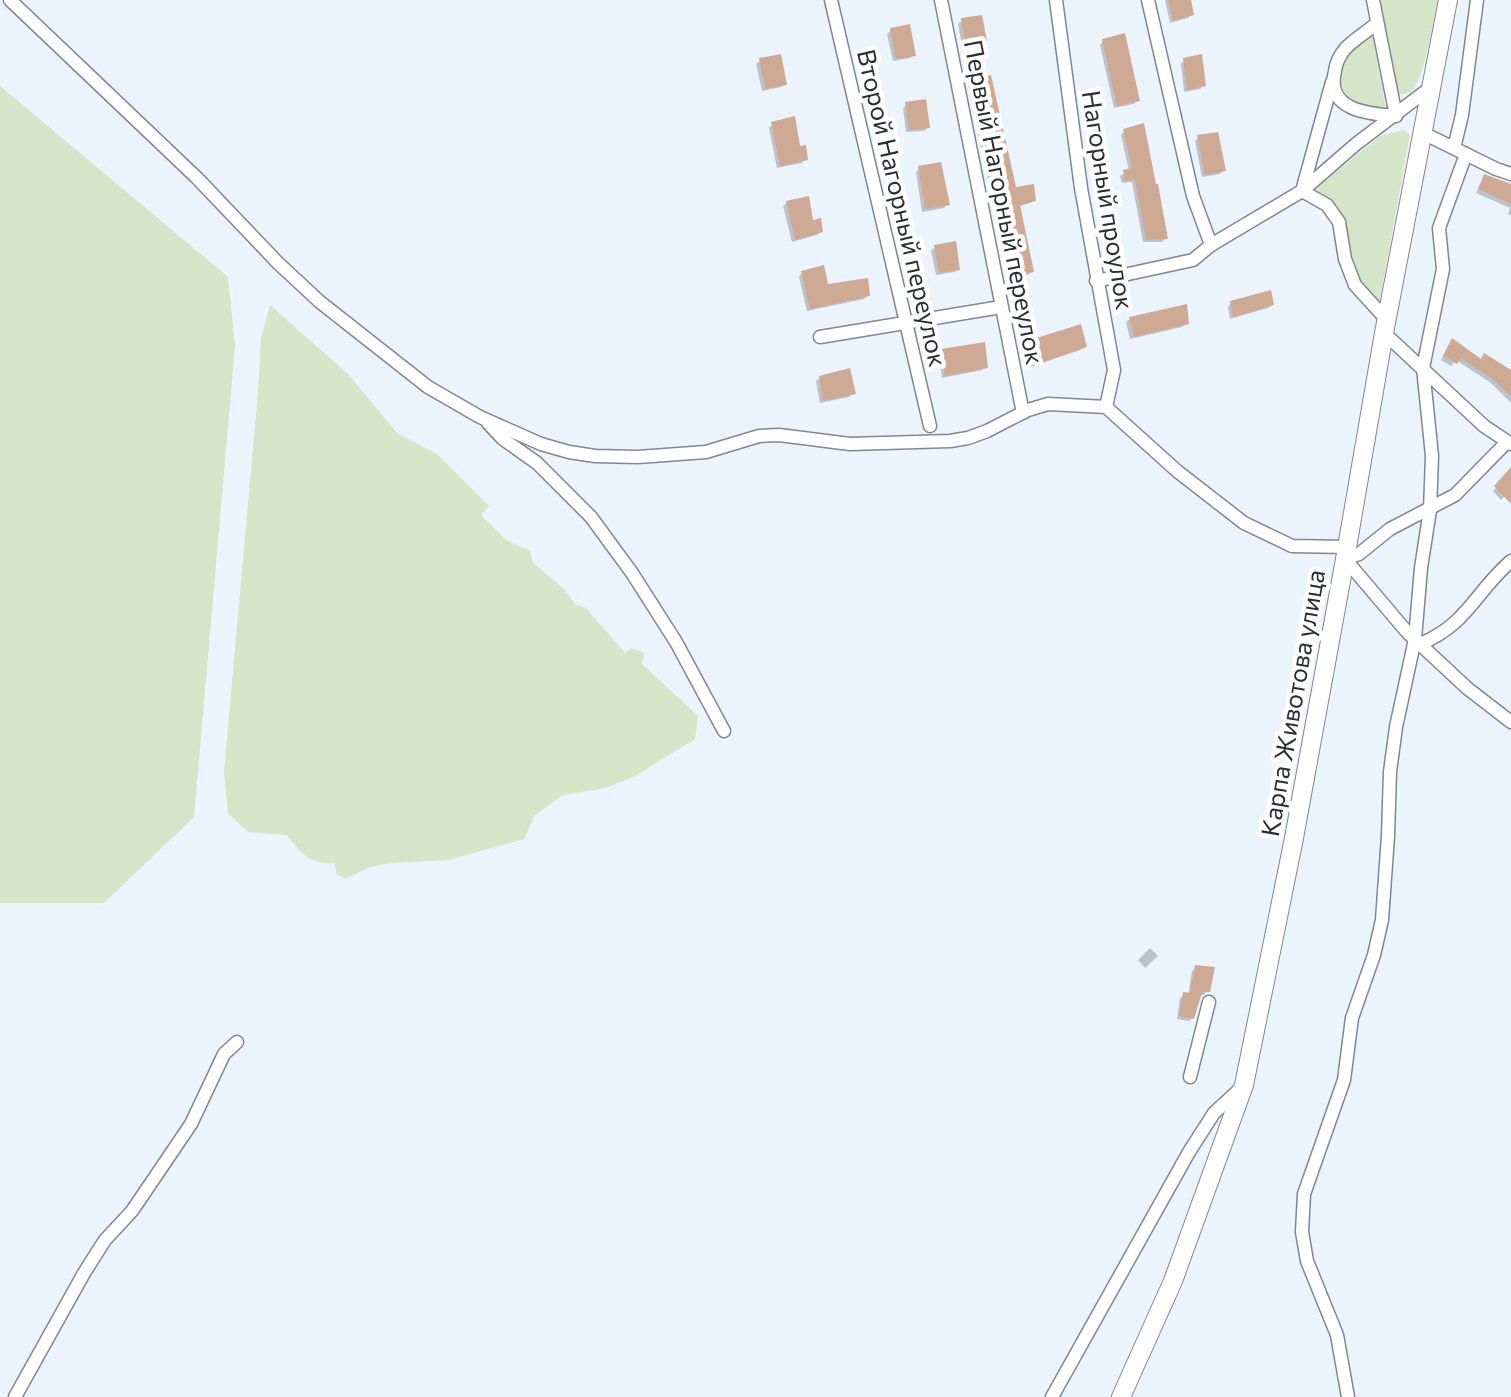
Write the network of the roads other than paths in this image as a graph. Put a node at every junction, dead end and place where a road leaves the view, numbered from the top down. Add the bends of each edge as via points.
1 (10, 0) edge
2 (831, 0) edge
3 (941, 0) edge
4 (1148, 0) edge
5 (1373, 0) edge
6 (1448, 0) edge
7 (1478, 0) edge
8 (1057, 1) edge
9 (1377, 23) junction
10 (1332, 82) junction
11 (1430, 88) junction
12 (1396, 116) junction
13 (1423, 133) junction
14 (1460, 151) junction
15 (1511, 174) edge
16 (1302, 191) junction
17 (1211, 245) junction
18 (1096, 281) junction
19 (1001, 307) junction
20 (906, 324) junction
21 (1385, 326) junction
22 (820, 337) dead end
23 (1423, 368) junction
24 (1106, 407) junction
25 (1023, 412) junction
26 (486, 420) junction
27 (930, 426) dead end
28 (1509, 443) edge
29 (1430, 510) junction
30 (1346, 553) junction
31 (1511, 561) edge
32 (1417, 641) junction
33 (1511, 722) edge
34 (724, 731) dead end
35 (1209, 1002) dead end
36 (237, 1042) dead end
37 (1190, 1077) dead end
38 (1244, 1086) junction
39 (14, 1397) edge
40 (1052, 1397) edge
41 (1121, 1397) edge
42 (1348, 1397) edge

1 - 26 street via 320,302 428,388
2 - 20 street, Второй Нагорный переулок
3 - 19 street, Первый Нагорный переулок
4 - 17 street via 1192,196
5 - 9 street
6 - 11 main road, Карпа Животова улица
7 - 14 street
8 - 18 street, Нагорный проулок
9 - 10 street via 1346,49
9 - 12 street
10 - 12 street via 1349,108
10 - 16 street
11 - 12 street
11 - 13 main road, Карпа Животова улица
12 - 16 street
13 - 14 street
13 - 21 main road, Карпа Животова улица
14 - 15 street
14 - 23 street via 1440,228 1443,270
16 - 17 street
16 - 21 street via 1327,205 1338,222 1355,285
17 - 18 street via 1193,260
18 - 24 street, Нагорный проулок via 1114,370
19 - 20 street
19 - 25 street, Первый Нагорный переулок
20 - 22 street
20 - 27 street, Второй Нагорный переулок
21 - 23 street
21 - 30 main road, Карпа Животова улица
23 - 28 street
23 - 29 street
24 - 25 street via 1048,404
24 - 30 street via 1244,524 1292,546
25 - 26 street via 950,441 850,444 760,436 706,452 638,458 569,452
26 - 34 street via 592,517 676,642
28 - 29 street
29 - 30 street via 1359,554
29 - 32 street
30 - 32 street
30 - 38 main road, Карпа Животова улица
31 - 32 street via 1459,620
32 - 33 street
32 - 42 street via 1390,772 1382,920 1352,1018 1344,1080 1304,1194 1307,1260 1337,1335
35 - 37 street
36 - 39 street via 224,1054 191,1124 94,1256
38 - 40 street via 1197,1139
38 - 41 main road, Карпа Животова улица via 1173,1281

